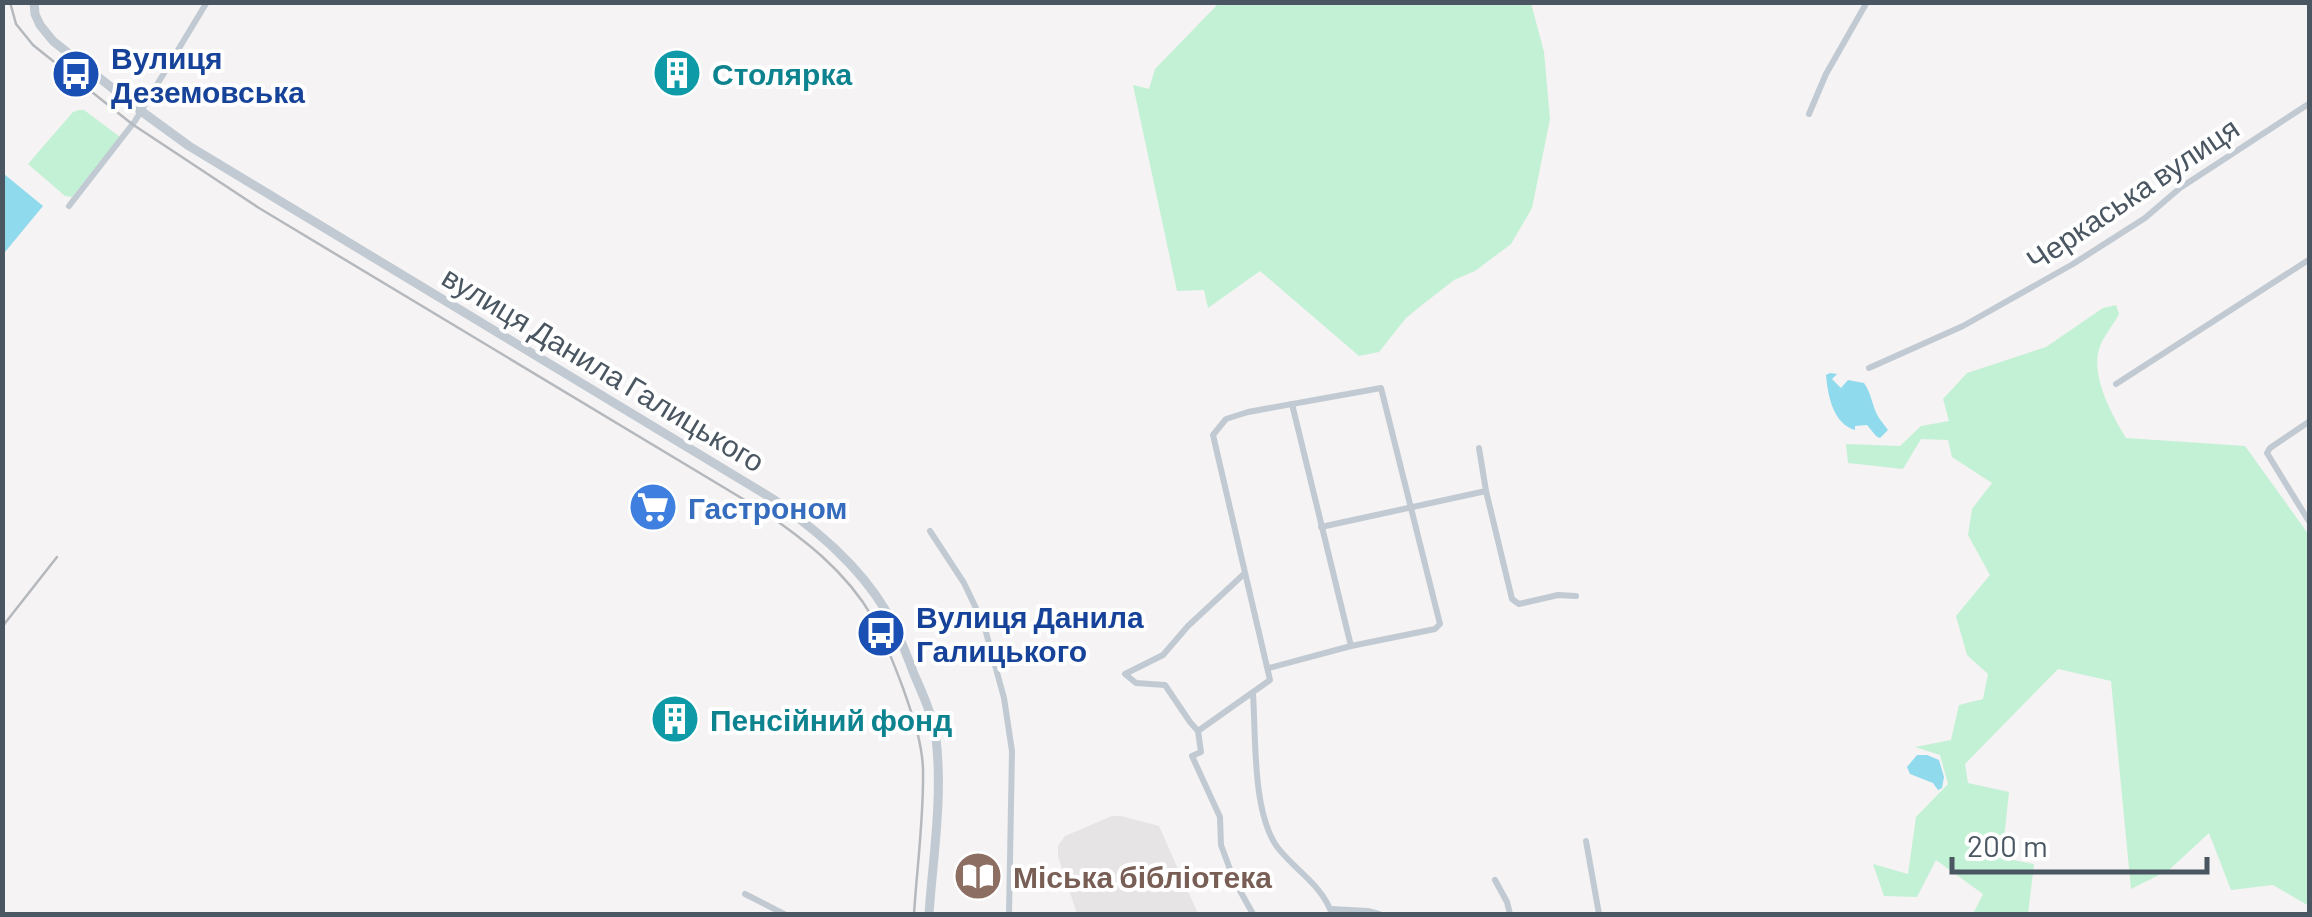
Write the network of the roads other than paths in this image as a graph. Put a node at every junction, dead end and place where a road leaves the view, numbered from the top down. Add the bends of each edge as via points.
1 (34, 2) edge
2 (208, 2) edge
3 (1867, 2) edge
4 (2310, 103) edge
5 (142, 111) junction
6 (1809, 114) dead end
7 (69, 206) dead end
8 (2310, 259) edge
9 (1869, 368) dead end
10 (2116, 384) dead end
11 (1292, 404) junction
12 (2310, 421) edge
13 (1479, 448) dead end
14 (1486, 492) junction
15 (1410, 508) junction
16 (2310, 523) edge
17 (1321, 527) junction
18 (930, 531) dead end
19 (1245, 572) junction
20 (1576, 596) dead end
21 (1352, 646) junction
22 (1269, 668) junction
23 (1253, 694) junction
24 (1198, 731) junction
25 (1586, 841) dead end
26 (1495, 880) dead end
27 (745, 894) dead end
28 (1331, 912) edge
29 (784, 914) edge
30 (929, 914) edge
31 (1008, 914) edge
32 (1253, 914) edge
33 (1379, 914) edge
34 (1510, 914) edge
35 (1599, 914) edge

1 - 5 street, вулиця Данила Галицького via 37,20 53,41
2 - 5 street
3 - 6 street
4 - 9 street, Черкаська вулиця via 2073,264 1963,326
5 - 7 street
5 - 30 street, вулиця Данила Галицького via 773,499 850,562 888,614 936,738
8 - 10 street
11 - 15 street via 1381,388
11 - 17 street
11 - 19 street via 1226,419 1213,435
12 - 16 street via 2267,454
13 - 14 street
14 - 15 street
14 - 20 street via 1512,598 1520,604
15 - 17 street
15 - 21 street via 1440,624
17 - 21 street
18 - 31 street via 984,625 1004,698 1012,751
19 - 22 street
19 - 24 street via 1163,655 1125,674 1136,683 1164,685
21 - 22 street
22 - 23 street via 1270,680
23 - 24 street
23 - 28 street via 1266,826
24 - 32 street via 1201,752 1192,756 1220,817 1221,845 1234,880
25 - 35 street
26 - 34 street
27 - 29 street
28 - 33 street

